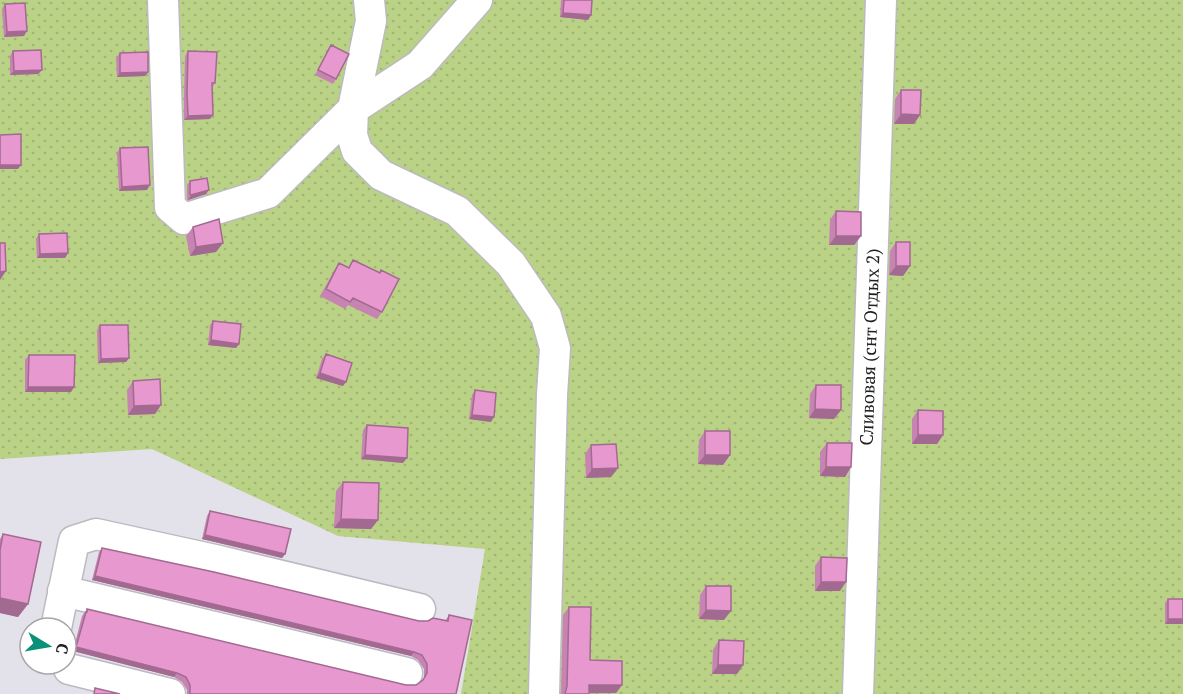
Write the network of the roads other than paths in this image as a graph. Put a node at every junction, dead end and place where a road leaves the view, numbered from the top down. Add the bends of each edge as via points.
1 (163, 0) edge
2 (369, 0) edge
3 (477, 0) edge
4 (881, 0) edge
5 (353, 109) junction
6 (63, 591) junction
7 (420, 609) dead end
8 (58, 616) edge
9 (407, 673) dead end
10 (67, 676) edge
11 (170, 694) edge
12 (544, 694) edge
13 (858, 694) edge

1 - 5 lane via 170,207 183,219 268,193
2 - 5 lane via 371,21
3 - 5 lane via 420,65
4 - 13 lane, Сливовая (снт Отдых 2)
5 - 12 lane via 351,135 357,151 381,175 457,211 511,264 546,316 555,348
6 - 7 lane via 74,541 96,534
6 - 8 lane
6 - 9 lane
10 - 11 lane

